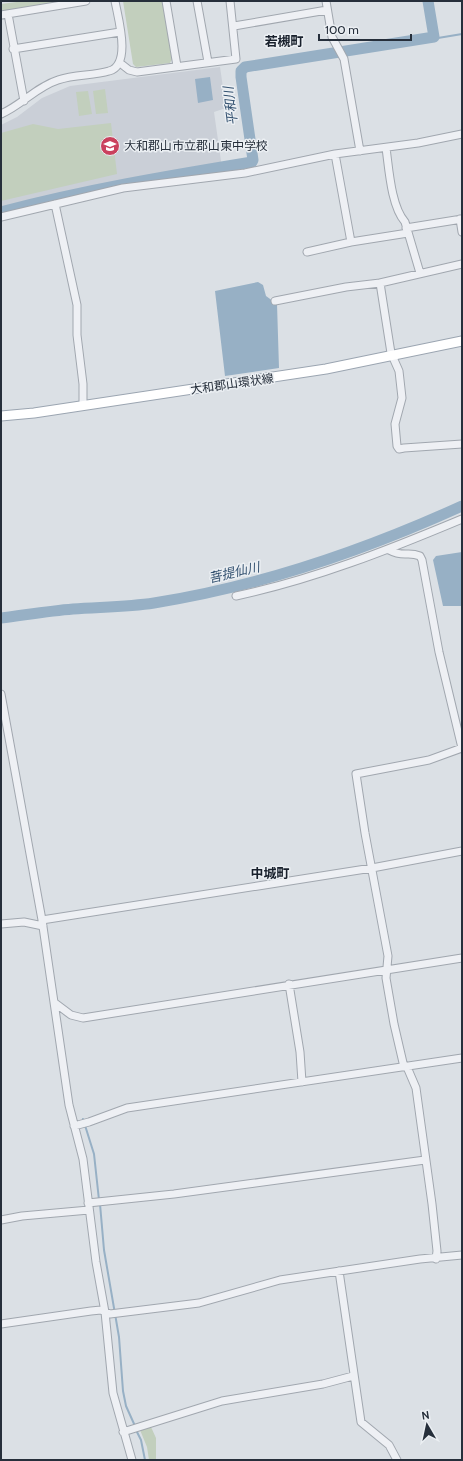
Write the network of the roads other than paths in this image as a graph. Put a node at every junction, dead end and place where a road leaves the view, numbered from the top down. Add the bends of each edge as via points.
1 (86, 1) edge
2 (115, 1) edge
3 (166, 1) edge
4 (197, 1) edge
5 (230, 1) edge
6 (326, 1) edge
7 (327, 10) junction
8 (4, 14) edge
9 (234, 26) junction
10 (120, 32) junction
11 (13, 49) junction
12 (208, 62) junction
13 (120, 63) junction
14 (177, 66) junction
15 (24, 101) junction
16 (1, 114) edge
17 (462, 134) edge
18 (386, 148) junction
19 (360, 150) junction
20 (335, 154) junction
21 (55, 204) junction
22 (1, 217) edge
23 (461, 219) edge
24 (407, 230) junction
25 (462, 232) edge
26 (351, 242) junction
27 (307, 252) dead end
28 (462, 264) edge
29 (420, 273) junction
30 (380, 283) junction
31 (275, 300) dead end
32 (462, 341) edge
33 (393, 356) junction
34 (83, 406) junction
35 (1, 416) edge
36 (462, 444) edge
37 (462, 519) edge
38 (389, 550) junction
39 (236, 596) dead end
40 (1, 694) edge
41 (4, 724) edge
42 (462, 748) edge
43 (462, 851) edge
44 (372, 868) junction
45 (42, 923) junction
46 (1, 924) edge
47 (462, 958) edge
48 (387, 968) junction
49 (290, 984) junction
50 (55, 1003) junction
51 (462, 1058) edge
52 (405, 1067) junction
53 (302, 1082) junction
54 (74, 1126) junction
55 (425, 1160) junction
56 (89, 1207) junction
57 (1, 1220) edge
58 (462, 1255) edge
59 (436, 1259) junction
60 (338, 1271) junction
61 (104, 1312) junction
62 (1, 1324) edge
63 (353, 1376) junction
64 (123, 1432) junction
65 (132, 1460) edge
66 (397, 1460) edge

1 - 8 street
2 - 10 street
3 - 14 street
4 - 12 street
5 - 9 street
6 - 7 street
7 - 9 street
7 - 19 street via 332,37 344,59
8 - 11 street
9 - 12 street via 236,59
10 - 11 street
10 - 13 street via 123,53
11 - 15 street
12 - 14 street
13 - 14 street via 137,72
13 - 15 street via 109,71 58,80 38,89
15 - 16 street
17 - 18 street
18 - 19 street
18 - 24 street via 394,194
19 - 20 street
20 - 21 street via 245,173 123,188
20 - 26 street
21 - 22 street
21 - 34 street via 77,304
23 - 24 street
23 - 25 street
24 - 26 street
24 - 29 street
26 - 27 street
28 - 29 street
29 - 30 street
30 - 31 street
30 - 33 street
32 - 33 main road, 大和郡山環状線
33 - 34 main road, 大和郡山環状線 via 270,379
33 - 36 street via 399,371 402,398 396,424 399,449
34 - 35 main road, 大和郡山環状線 via 34,414
37 - 38 street
38 - 39 street via 301,580
38 - 42 street via 399,556 415,554 422,560 439,652
40 - 41 street
41 - 45 street
42 - 44 street via 429,760 356,774
43 - 44 street
44 - 45 street
44 - 48 street via 388,956
45 - 46 street
45 - 50 street
47 - 48 street
48 - 49 street
48 - 52 street via 386,978 394,1024
49 - 50 street via 83,1018 71,1015
49 - 53 street
50 - 54 street via 68,1105
51 - 52 street
52 - 53 street
52 - 55 street via 416,1088
53 - 54 street via 127,1108
54 - 56 street via 83,1159
55 - 56 street
55 - 59 street via 432,1204
56 - 57 street
56 - 61 street
58 - 59 street
59 - 60 street
60 - 61 street via 280,1280 199,1303 110,1314
60 - 63 street
61 - 62 street via 91,1311
61 - 64 street via 113,1393
63 - 64 street via 323,1384 222,1401
63 - 66 street via 361,1422 389,1445
64 - 65 street

